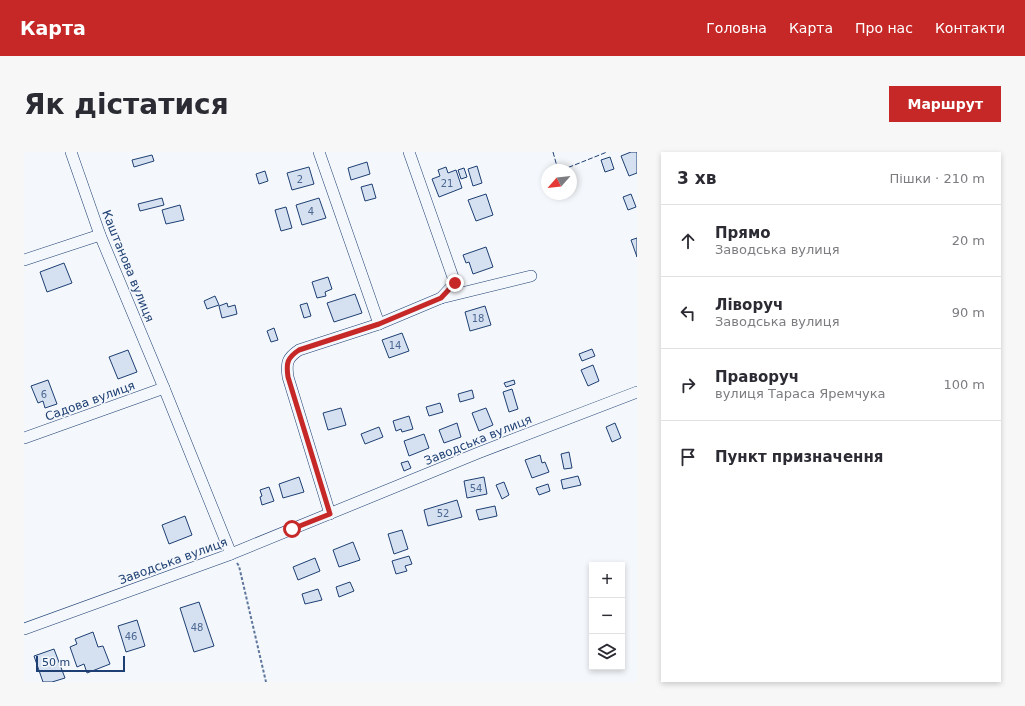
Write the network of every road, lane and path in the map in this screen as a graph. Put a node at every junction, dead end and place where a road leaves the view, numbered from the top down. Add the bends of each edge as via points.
1 (71, 152) edge
2 (319, 152) edge
3 (409, 152) edge
4 (100, 235) junction
5 (24, 260) edge
6 (532, 276) dead end
7 (441, 298) junction
8 (379, 324) junction
9 (164, 388) junction
10 (637, 392) edge
11 (24, 438) edge
12 (330, 514) junction
13 (231, 554) junction
14 (24, 629) edge
15 (266, 682) edge

1 - 4 street, Каштанова вулиця
2 - 8 street
3 - 7 street via 455,283
4 - 5 street
4 - 9 street, Каштанова вулиця
6 - 7 street
7 - 8 street
8 - 12 street via 299,350 291,356 286,365
9 - 11 street, Садова вулиця
9 - 13 street, Каштанова вулиця
10 - 12 street, Заводська вулиця via 478,453
12 - 13 street, Заводська вулиця
13 - 14 street, Заводська вулиця
13 - 15 path via 239,566

